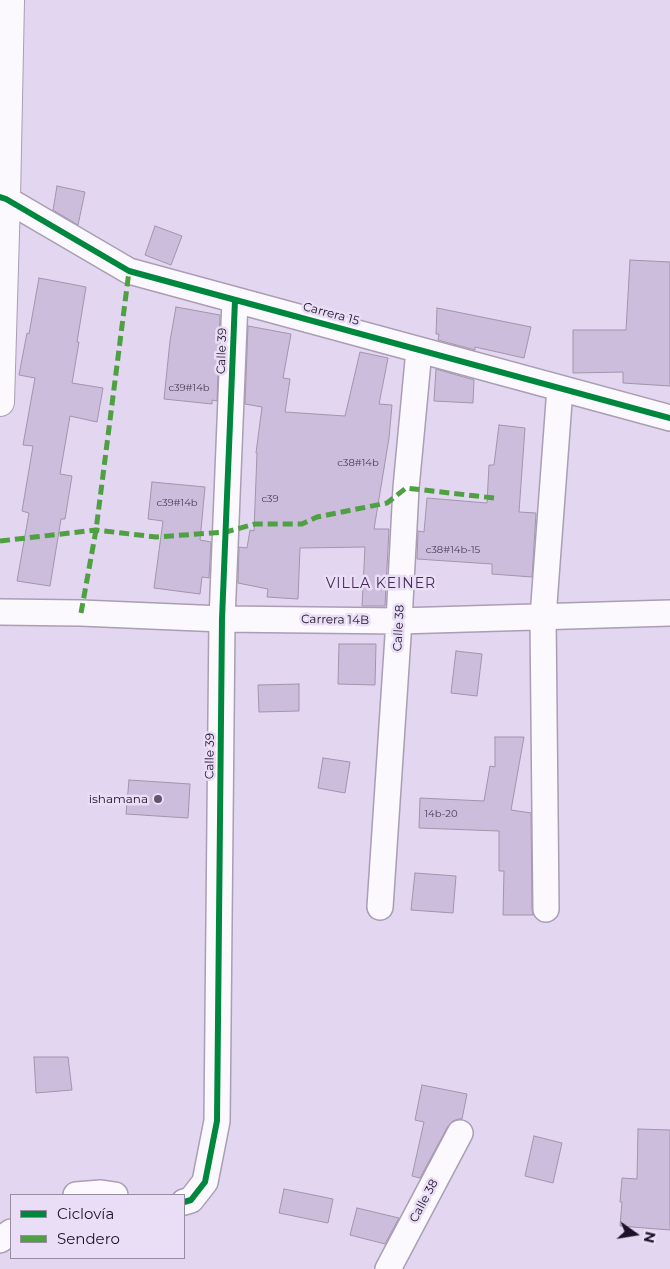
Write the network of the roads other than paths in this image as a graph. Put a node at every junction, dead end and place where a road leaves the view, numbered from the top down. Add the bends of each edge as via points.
1 (10, 0) edge
2 (3, 198) edge
3 (235, 300) junction
4 (419, 350) junction
5 (560, 388) junction
6 (0, 402) edge
7 (670, 418) edge
8 (0, 612) edge
9 (670, 613) edge
10 (543, 617) junction
11 (222, 619) junction
12 (399, 621) junction
13 (380, 906) dead end
14 (546, 909) dead end
15 (460, 1133) dead end
16 (88, 1194) edge
17 (108, 1194) edge
18 (185, 1202) edge
19 (388, 1269) edge

1 - 2 street
2 - 3 street, Carrera 15 via 129,271
2 - 6 street
3 - 4 street, Carrera 15
3 - 11 street, Calle 39
4 - 5 street, Carrera 15
4 - 12 street, Calle 38 via 406,488
5 - 7 street, Carrera 15
5 - 10 street
8 - 11 street, Carrera 14B
9 - 10 street, Carrera 14B
10 - 12 street, Carrera 14B
10 - 14 street
11 - 12 street, Carrera 14B
11 - 18 street, Calle 39 via 217,1121 204,1182 191,1200
12 - 13 street, Calle 38
15 - 19 street, Calle 38
16 - 17 street

